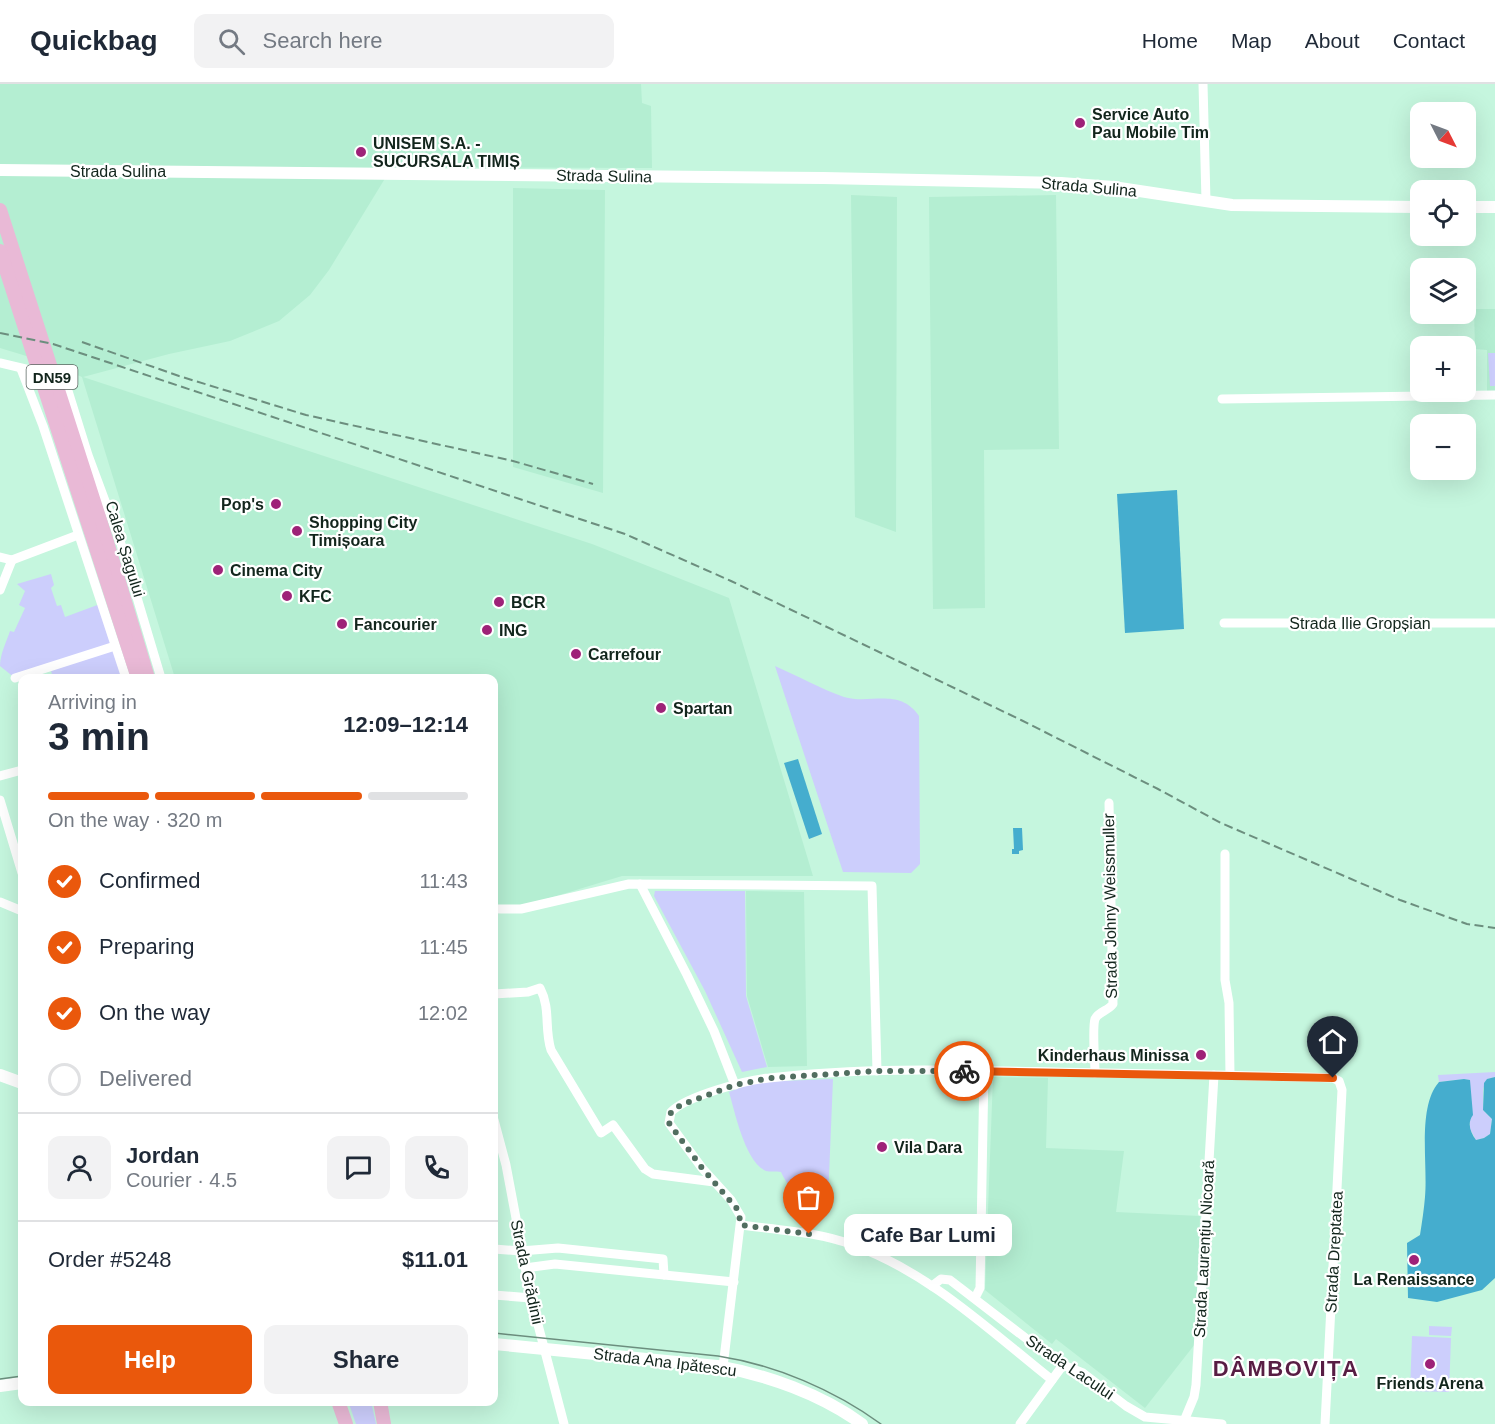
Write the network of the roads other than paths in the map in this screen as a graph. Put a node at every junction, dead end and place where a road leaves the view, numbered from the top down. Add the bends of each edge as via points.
1 (1203, 84) edge
2 (0, 170) edge
3 (1206, 201) junction
4 (1410, 207) edge
5 (1476, 207) edge
6 (1495, 207) edge
7 (0, 210) edge
8 (0, 251) edge
9 (0, 363) edge
10 (21, 369) junction
11 (1495, 395) edge
12 (1221, 399) dead end
13 (84, 441) junction
14 (51, 452) junction
15 (78, 535) junction
16 (101, 544) junction
17 (0, 557) edge
18 (12, 560) junction
19 (0, 590) edge
20 (1224, 623) dead end
21 (1495, 623) edge
22 (115, 646) junction
23 (50, 667) junction
24 (28, 674) edge
25 (52, 674) edge
26 (125, 674) edge
27 (137, 674) edge
28 (147, 674) edge
29 (160, 674) edge
30 (18, 677) edge
31 (15, 678) dead end
32 (18, 771) edge
33 (0, 776) edge
34 (0, 800) edge
35 (1109, 803) dead end
36 (1225, 854) dead end
37 (18, 860) edge
38 (640, 884) junction
39 (0, 902) edge
40 (18, 909) edge
41 (498, 909) edge
42 (498, 994) edge
43 (988, 1070) junction
44 (877, 1071) junction
45 (1095, 1073) junction
46 (0, 1075) edge
47 (1214, 1075) junction
48 (1230, 1075) junction
49 (18, 1082) edge
50 (735, 1085) junction
51 (498, 1135) edge
52 (714, 1182) junction
53 (741, 1225) junction
54 (498, 1249) edge
55 (521, 1251) junction
56 (525, 1268) junction
57 (664, 1275) junction
58 (734, 1282) junction
59 (932, 1286) junction
60 (498, 1294) edge
61 (531, 1298) junction
62 (975, 1298) junction
63 (498, 1344) edge
64 (544, 1348) junction
65 (1063, 1365) junction
66 (723, 1367) junction
67 (1052, 1380) junction
68 (18, 1384) edge
69 (0, 1386) edge
70 (340, 1406) edge
71 (381, 1406) edge
72 (1184, 1421) junction
73 (346, 1424) edge
74 (384, 1424) edge
75 (564, 1424) edge
76 (862, 1424) edge
77 (1020, 1424) edge
78 (1222, 1424) edge
79 (1325, 1424) edge

1 - 3 street
2 - 3 street, Strada Sulina via 1061,183
3 - 4 street, Strada Sulina via 1245,206
5 - 6 street
7 - 16 main road, Calea Șagului / DN59
8 - 16 main road, Calea Șagului / DN59
9 - 10 street
10 - 13 street, Calea Șagului via 64,378
10 - 14 street
11 - 12 street
13 - 14 street via 79,434 64,431
13 - 29 street, Calea Șagului via 125,556
14 - 15 street
15 - 18 street
15 - 22 street
16 - 27 main road, Calea Șagului / DN59
16 - 28 main road, Calea Șagului / DN59
17 - 18 street
18 - 19 street
20 - 21 street, Strada Ilie Gropșian
22 - 23 street
22 - 26 street
23 - 24 street
23 - 25 street
30 - 31 street
32 - 33 street
34 - 37 street
35 - 45 street, Strada Johny Weissmuller via 1113,1004 1094,1022
36 - 48 street
38 - 41 street via 521,909
38 - 44 street via 872,886
38 - 50 street via 714,1031
39 - 40 street
42 - 52 street via 540,988 546,1000 551,1050 601,1133 613,1125 645,1169 653,1174
43 - 44 street
43 - 45 street
43 - 62 street via 980,1288
44 - 50 street via 770,1078
45 - 47 street
46 - 49 street
47 - 48 street
47 - 72 street, Strada Laurențiu Nicoară via 1196,1385
48 - 79 street, Strada Dreptatea via 1333,1078 1342,1090
50 - 52 street via 674,1108 669,1116 672,1128
51 - 55 street, Strada Grădinii
52 - 53 street via 738,1210
53 - 58 street
53 - 59 street, Strada Lacului via 824,1236 853,1245
54 - 55 street
55 - 56 street, Strada Grădinii
55 - 57 street via 558,1248 663,1259
56 - 57 street via 555,1264
56 - 61 street, Strada Grădinii
57 - 58 street
58 - 66 street
59 - 62 street, Strada Lacului via 945,1279
59 - 67 street, Strada Lacului
60 - 61 street
61 - 64 street, Strada Grădinii
62 - 65 street, Strada Lacului
63 - 64 street, Strada Ana Ipătescu
64 - 66 street, Strada Ana Ipătescu
64 - 75 street, Strada Grădinii
65 - 67 street
65 - 72 street, Strada Lacului via 1083,1373 1139,1415
66 - 76 street, Strada Ana Ipătescu via 819,1399
67 - 77 street
68 - 69 street
70 - 73 main road
71 - 74 main road
72 - 78 street, Strada Lacului

